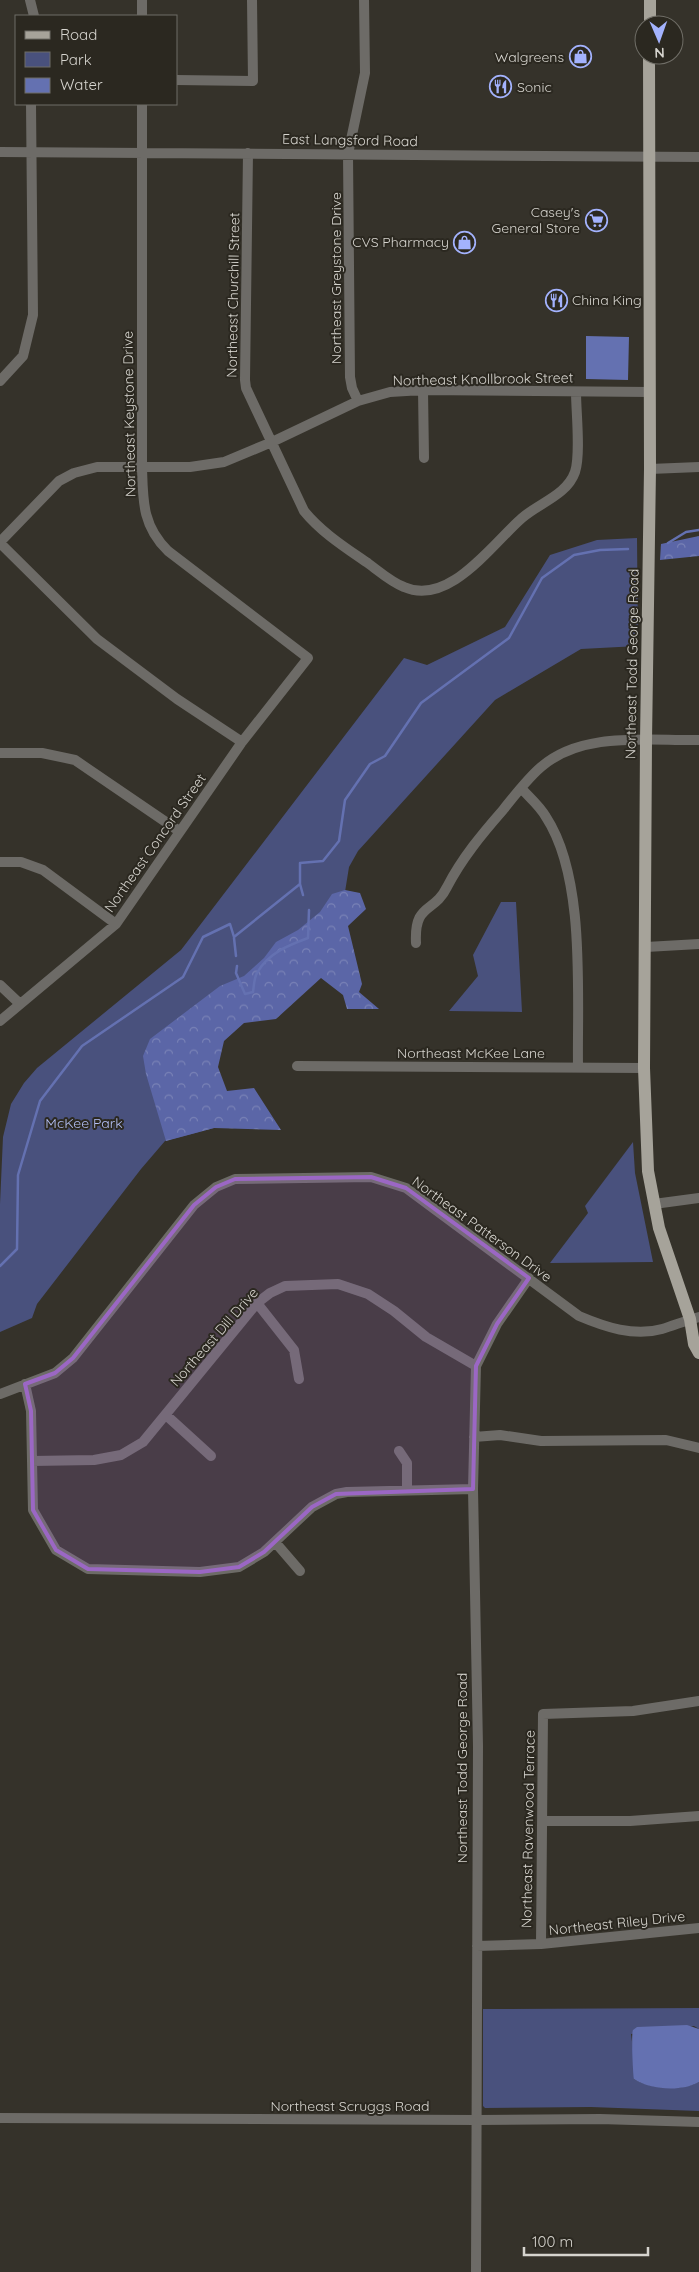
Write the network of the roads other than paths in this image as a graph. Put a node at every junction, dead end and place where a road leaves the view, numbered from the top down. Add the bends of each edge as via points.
1 (30, 0) edge
2 (142, 0) edge
3 (252, 0) edge
4 (364, 0) edge
5 (650, 0) edge
6 (34, 15) edge
7 (142, 15) edge
8 (650, 15) edge
9 (649, 65) edge
10 (178, 80) edge
11 (31, 105) edge
12 (142, 105) edge
13 (0, 152) edge
14 (32, 152) junction
15 (142, 152) junction
16 (248, 152) junction
17 (348, 154) junction
18 (699, 157) edge
19 (651, 158) junction
20 (0, 382) edge
21 (423, 390) junction
22 (576, 392) junction
23 (650, 392) junction
24 (358, 401) junction
25 (272, 442) junction
26 (424, 458) dead end
27 (142, 467) junction
28 (699, 467) edge
29 (650, 469) junction
30 (0, 543) edge
31 (308, 658) joint
32 (646, 740) junction
33 (699, 740) edge
34 (242, 742) junction
35 (0, 753) edge
36 (521, 788) junction
37 (179, 831) junction
38 (0, 862) edge
39 (116, 924) junction
40 (416, 943) dead end
41 (699, 944) edge
42 (646, 947) junction
43 (0, 985) edge
44 (19, 1003) junction
45 (0, 1021) edge
46 (297, 1066) dead end
47 (578, 1067) junction
48 (644, 1068) junction
49 (699, 1198) edge
50 (654, 1204) junction
51 (529, 1278) junction
52 (257, 1303) junction
53 (695, 1318) edge
54 (699, 1330) edge
55 (699, 1353) edge
56 (476, 1366) junction
57 (299, 1379) dead end
58 (25, 1384) junction
59 (0, 1394) edge
60 (166, 1415) junction
61 (474, 1437) junction
62 (699, 1448) edge
63 (399, 1451) dead end
64 (211, 1456) dead end
65 (32, 1461) junction
66 (473, 1489) junction
67 (407, 1490) junction
68 (275, 1542) junction
69 (300, 1571) dead end
70 (699, 1701) edge
71 (699, 1816) edge
72 (542, 1821) junction
73 (699, 1928) edge
74 (541, 1944) junction
75 (477, 1946) junction
76 (0, 2118) edge
77 (477, 2120) junction
78 (699, 2122) edge
79 (476, 2272) edge

1 - 6 street
2 - 7 street
3 - 10 street via 253,82
4 - 17 street, Northeast Greystone Drive via 365,73
5 - 8 main road
9 - 19 main road, Northeast Todd George Road
11 - 14 street
12 - 15 street, Northeast Keystone Drive
13 - 14 street, East Langsford Road
14 - 15 street, East Langsford Road
14 - 20 street via 33,315 23,356
15 - 16 street, East Langsford Road
15 - 27 street, Northeast Keystone Drive
16 - 17 street, East Langsford Road
16 - 25 street, Northeast Churchill Street via 245,380
17 - 19 street, East Langsford Road
17 - 24 street, Northeast Greystone Drive via 350,376
18 - 19 street, East Langsford Road
19 - 23 main road, Northeast Todd George Road
21 - 22 street, Northeast Knollbrook Street
21 - 24 street, Northeast Knollbrook Street via 390,392
21 - 26 street
22 - 23 street, Northeast Knollbrook Street
22 - 25 street, Northeast Churchill Street via 577,463 568,485 523,517 454,581 430,591 412,590 399,584 319,528 304,511
23 - 29 main road, Northeast Todd George Road
24 - 25 street, Northeast Knollbrook Street
25 - 27 street, Northeast Knollbrook Street via 224,462 190,467
27 - 30 street, Northeast Knollbrook Street via 97,467 59,481
27 - 31 street, Northeast Keystone Drive via 143,501 154,539
28 - 29 street
29 - 32 main road, Northeast Todd George Road
30 - 34 street via 97,639 177,699
31 - 34 street, Northeast Concord Street
32 - 33 street
32 - 36 street via 598,743 570,750 540,767
32 - 42 main road, Northeast Todd George Road
34 - 37 street, Northeast Concord Street
35 - 37 street via 42,753 75,760
36 - 40 street via 471,847 439,899 425,909 415,925
36 - 47 street via 546,815 557,836 568,874 578,948
37 - 39 street, Northeast Concord Street
38 - 39 street via 20,862 43,870
39 - 44 street, Northeast Concord Street
41 - 42 street
42 - 48 main road, Northeast Todd George Road
43 - 44 street
44 - 45 street, Northeast Concord Street
46 - 47 street, Northeast McKee Lane
47 - 48 street, Northeast McKee Lane
48 - 50 main road, Northeast Todd George Road via 648,1171
49 - 50 street
50 - 53 main road, Northeast Todd George Road via 659,1228
51 - 53 street, Northeast Patterson Drive via 579,1316 607,1328 660,1329
51 - 56 street, Northeast Todd George Road via 497,1324
51 - 58 street, Northeast Patterson Drive via 406,1188 371,1177 235,1180 216,1187 194,1205 73,1358 55,1373
52 - 56 street, Northeast Dill Drive via 285,1286 338,1284 368,1294 426,1337
52 - 57 street via 294,1350
52 - 60 street, Northeast Dill Drive
53 - 54 main road
53 - 55 main road via 694,1344
56 - 61 street, Northeast Todd George Road
58 - 59 street, Northeast Patterson Drive
58 - 65 street via 31,1411
60 - 64 street
60 - 65 street, Northeast Dill Drive via 143,1442 121,1455 94,1460
61 - 62 street via 500,1435 541,1441 666,1440
61 - 66 street, Northeast Todd George Road
63 - 67 street via 407,1463
65 - 68 street via 33,1510 56,1550 88,1570 200,1572 239,1567
66 - 67 street
66 - 75 street, Northeast Todd George Road via 478,1746
67 - 68 street via 336,1494 312,1507
68 - 69 street
70 - 72 street, Northeast Ravenwood Terrace via 633,1711 543,1714
71 - 72 street via 630,1821
72 - 74 street, Northeast Ravenwood Terrace
73 - 74 street, Northeast Riley Drive
74 - 75 street, Northeast Riley Drive
75 - 77 street, Northeast Todd George Road
76 - 77 street, Northeast Scruggs Road
77 - 78 street, Northeast Scruggs Road
77 - 79 street, Northeast Todd George Road

